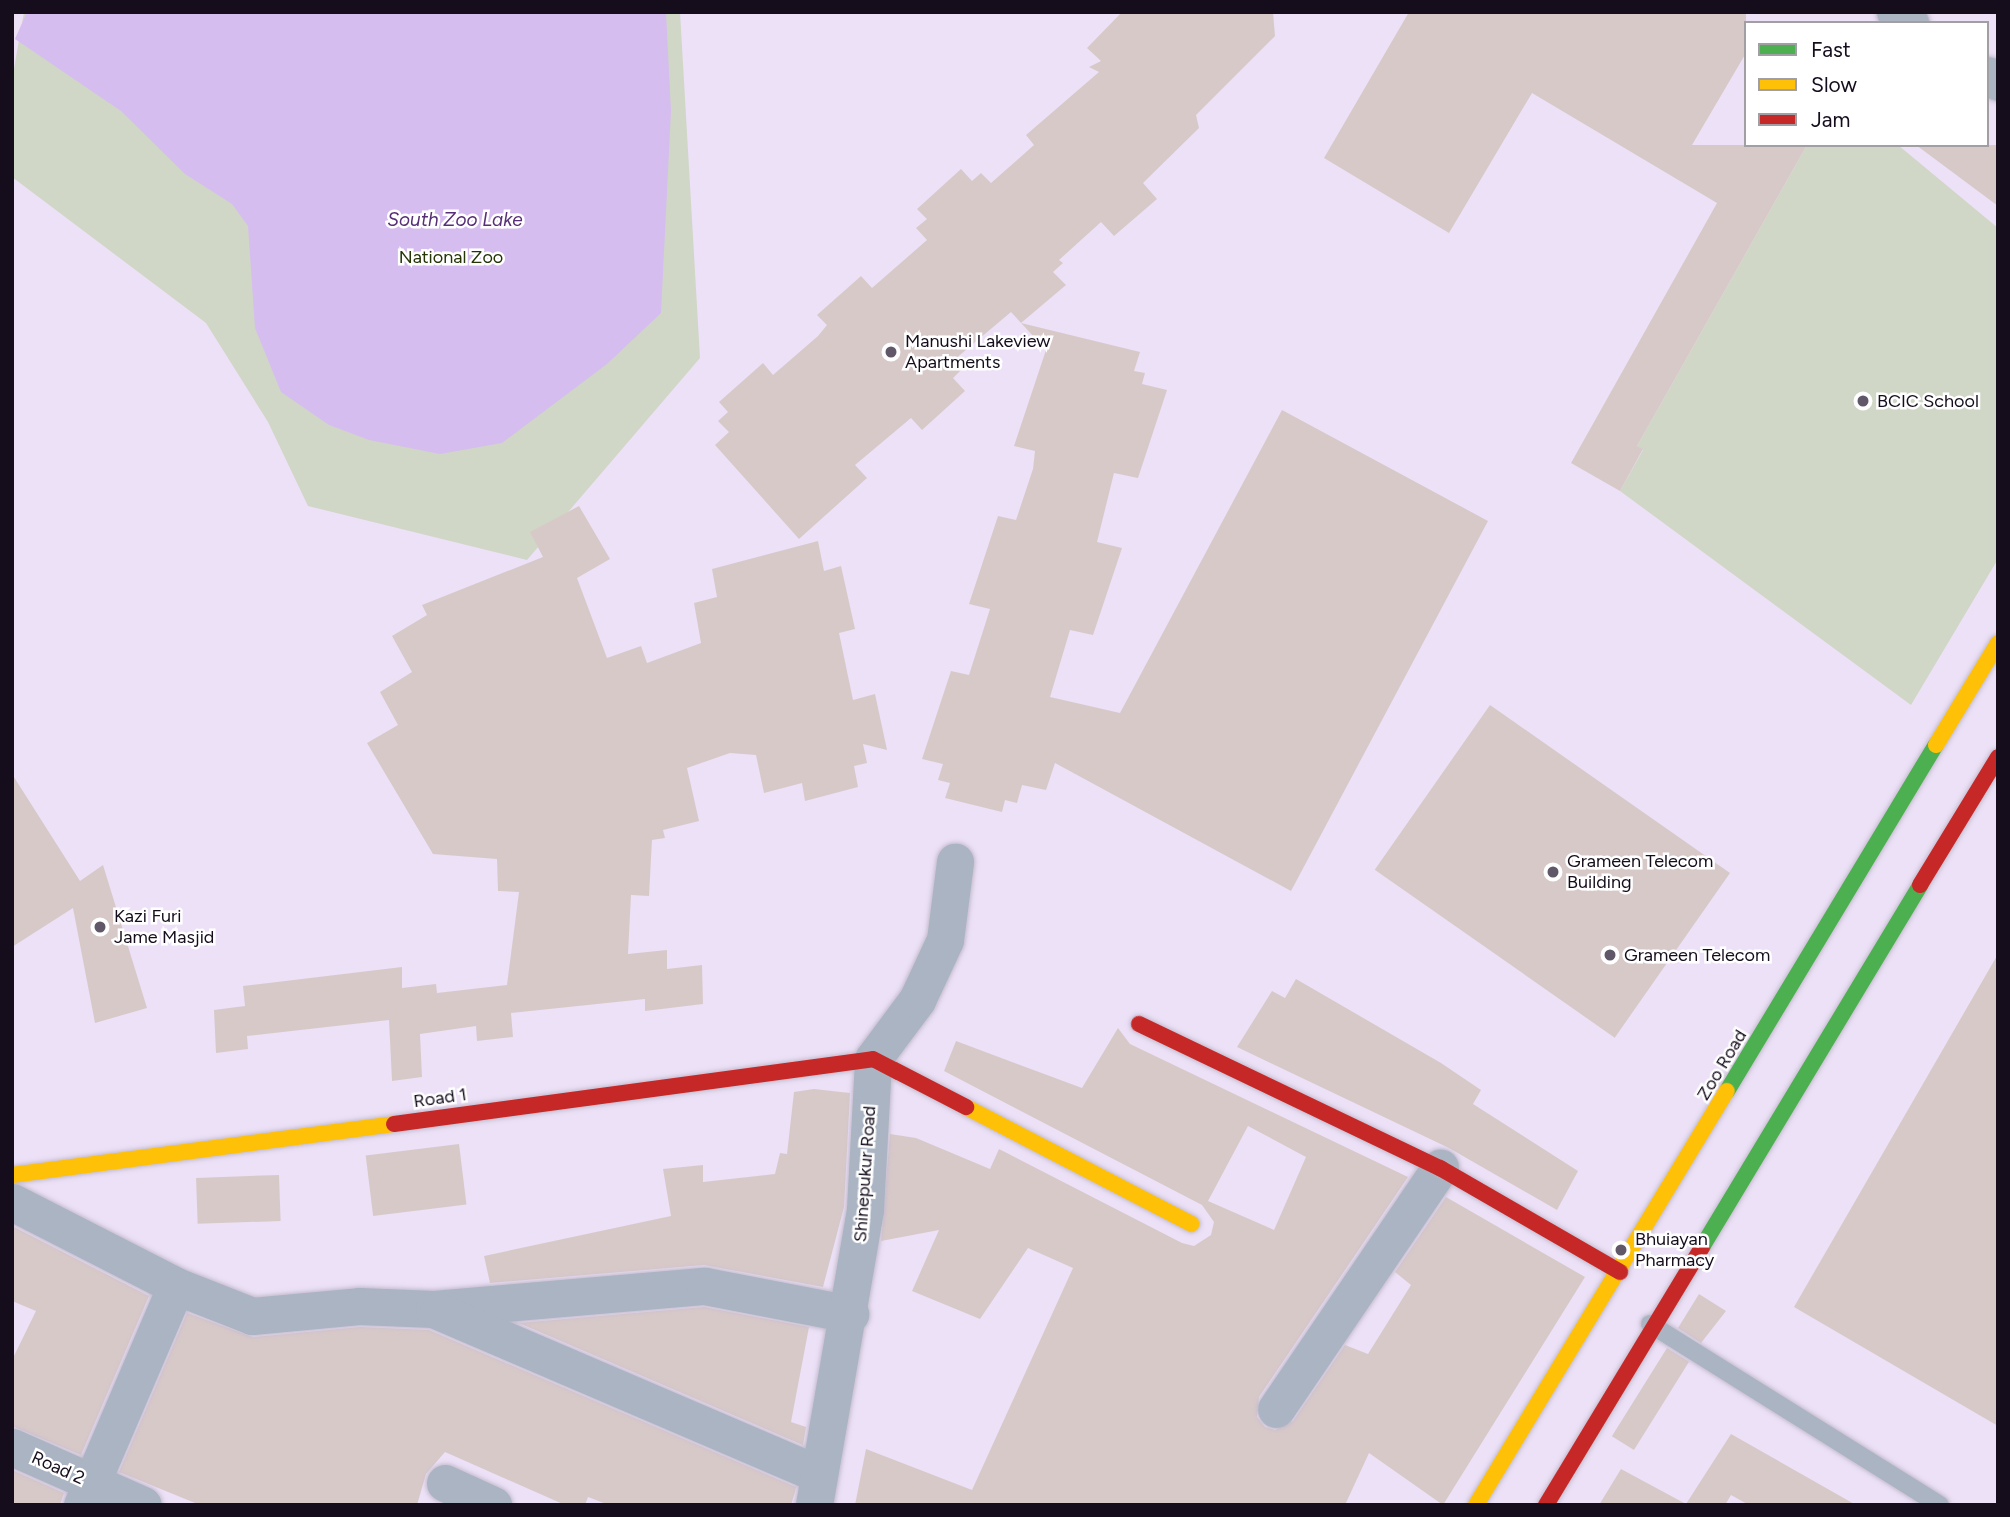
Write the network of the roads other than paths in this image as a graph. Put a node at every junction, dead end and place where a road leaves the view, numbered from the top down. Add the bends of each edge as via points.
1 (1998, 643) edge
2 (1998, 757) edge
3 (955, 862) dead end
4 (1139, 1024) dead end
5 (873, 1059) junction
6 (1440, 1168) junction
7 (12, 1175) edge
8 (12, 1202) edge
9 (1192, 1224) dead end
10 (1620, 1272) junction
11 (176, 1286) junction
12 (434, 1309) junction
13 (850, 1314) junction
14 (1650, 1324) junction
15 (1276, 1409) dead end
16 (12, 1447) edge
17 (445, 1483) dead end
18 (816, 1489) edge
19 (87, 1494) edge
20 (143, 1505) edge
21 (493, 1505) edge
22 (1476, 1505) edge
23 (1546, 1505) edge
24 (1940, 1505) edge

1 - 10 main road, Zoo Road
2 - 14 main road
3 - 5 street via 945,940 917,1000
4 - 6 main road
5 - 7 main road, Road 1
5 - 9 main road
5 - 13 street, Shinepukur Road via 865,1209
6 - 10 main road
6 - 15 street
8 - 11 street
10 - 22 main road, Zoo Road
11 - 12 street via 252,1317 359,1306
11 - 19 street
12 - 13 street via 705,1286
12 - 18 street
13 - 18 street, Shinepukur Road
14 - 23 main road
14 - 24 lane
16 - 19 street, Road 2
17 - 21 street
19 - 20 street, Road 2

